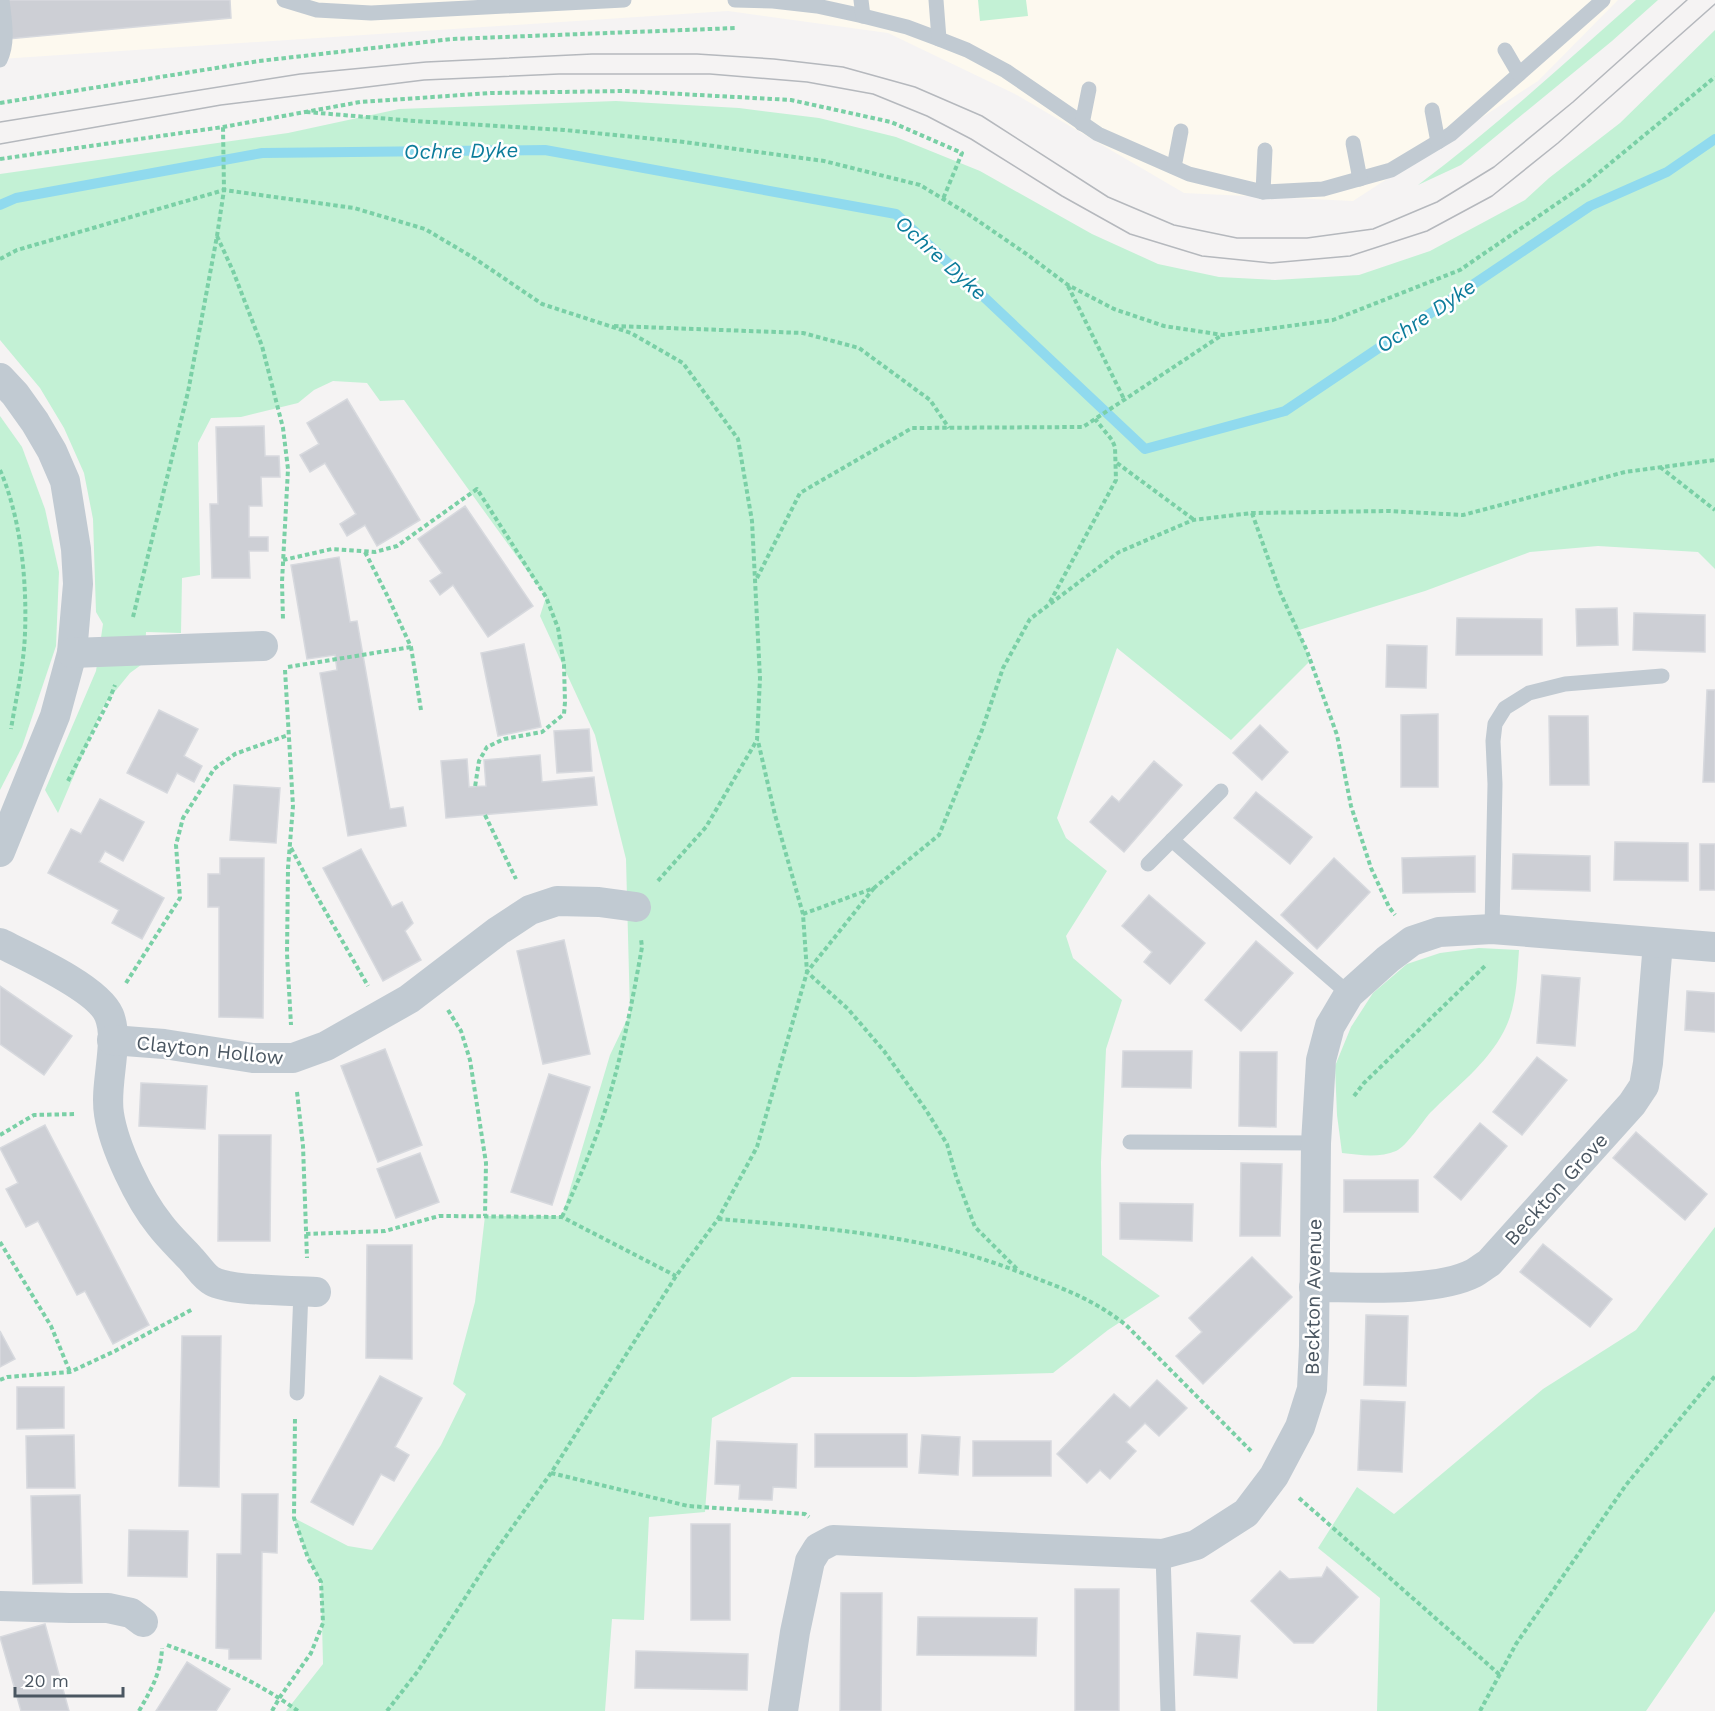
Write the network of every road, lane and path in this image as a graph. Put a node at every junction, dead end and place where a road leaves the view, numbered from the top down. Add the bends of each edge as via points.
1 (2, 0) edge
2 (284, 0) edge
3 (624, 0) edge
4 (735, 0) edge
5 (936, 0) edge
6 (761, 1) edge
7 (1596, 3) edge
8 (862, 8) edge
9 (746, 28) dead end
10 (939, 39) junction
11 (1505, 50) dead end
12 (0, 60) edge
13 (1519, 74) junction
14 (1715, 77) edge
15 (1089, 89) dead end
16 (0, 103) edge
17 (1432, 111) dead end
18 (306, 112) junction
19 (1082, 124) junction
20 (223, 127) junction
21 (1181, 131) dead end
22 (1438, 142) junction
23 (1353, 143) dead end
24 (1265, 150) dead end
25 (0, 159) edge
26 (1174, 167) junction
27 (1360, 178) junction
28 (224, 190) junction
29 (1263, 192) junction
30 (943, 199) junction
31 (0, 259) edge
32 (1068, 285) junction
33 (607, 326) junction
34 (1223, 335) junction
35 (0, 378) edge
36 (1125, 401) junction
37 (1095, 419) junction
38 (949, 428) junction
39 (1715, 460) edge
40 (1117, 463) junction
41 (1660, 467) junction
42 (0, 470) edge
43 (1715, 510) edge
44 (1252, 513) junction
45 (1193, 520) junction
46 (364, 551) junction
47 (283, 560) dead end
48 (755, 580) junction
49 (1048, 605) junction
50 (263, 646) dead end
51 (411, 647) junction
52 (125, 652) junction
53 (72, 653) junction
54 (285, 667) dead end
55 (1662, 676) dead end
56 (421, 710) dead end
57 (11, 731) dead end
58 (288, 735) dead end
59 (758, 740) junction
60 (475, 787) dead end
61 (1221, 791) dead end
62 (21, 800) junction
63 (485, 815) dead end
64 (1172, 840) junction
65 (291, 848) dead end
66 (0, 852) edge
67 (1148, 864) dead end
68 (874, 888) junction
69 (636, 907) junction
70 (530, 910) junction
71 (802, 914) junction
72 (1492, 929) junction
73 (1412, 941) junction
74 (0, 943) edge
75 (1658, 943) junction
76 (1715, 947) edge
77 (1490, 960) dead end
78 (807, 972) junction
79 (431, 983) junction
80 (1349, 994) junction
81 (100, 1003) junction
82 (384, 1014) junction
83 (112, 1040) junction
84 (293, 1058) junction
85 (1350, 1101) dead end
86 (109, 1114) junction
87 (0, 1135) edge
88 (1130, 1142) dead end
89 (1316, 1143) junction
90 (485, 1216) junction
91 (562, 1217) junction
92 (718, 1219) junction
93 (306, 1234) junction
94 (0, 1242) edge
95 (1020, 1272) junction
96 (676, 1276) junction
97 (211, 1281) junction
98 (1314, 1287) junction
99 (308, 1291) junction
100 (70, 1372) junction
101 (1715, 1376) edge
102 (0, 1380) edge
103 (297, 1394) joint
104 (551, 1473) junction
105 (1274, 1476) junction
106 (833, 1540) junction
107 (1163, 1554) junction
108 (0, 1606) edge
109 (143, 1622) dead end
110 (1500, 1675) junction
111 (279, 1697) junction
112 (139, 1711) edge
113 (272, 1711) edge
114 (298, 1711) edge
115 (387, 1711) edge
116 (783, 1711) edge
117 (1168, 1711) edge
118 (1480, 1711) edge

1 - 12 lane via 6,32
2 - 3 lane via 317,10 371,13
4 - 6 lane
5 - 10 lane
6 - 8 lane
7 - 13 lane
8 - 10 lane
9 - 16 path via 452,39 259,61
10 - 19 lane via 1006,71
11 - 13 lane
13 - 22 lane
14 - 34 path via 1584,184 1460,270 1333,320
15 - 19 lane
17 - 22 lane
18 - 20 path
18 - 30 path via 608,134 812,159 920,184
18 - 30 path via 360,102 491,93 625,91 791,100 891,122 962,153
19 - 26 lane
20 - 25 path
20 - 28 path
21 - 26 lane
22 - 27 lane via 1391,170
23 - 27 lane
24 - 29 lane
26 - 29 lane
27 - 29 lane via 1323,189
28 - 31 path via 18,250
28 - 33 path via 354,208 425,229 542,304
28 - 52 path via 188,392
30 - 32 path
32 - 34 path via 1114,309 1164,326
32 - 36 path
33 - 38 path via 803,333 859,348 930,400
33 - 48 path via 631,333 683,363 738,439 752,521
34 - 36 path
35 - 53 street via 35,422 65,481 78,584
36 - 37 path
37 - 38 path via 1083,427
37 - 40 path via 1112,440
38 - 48 path via 912,428 800,493
39 - 41 path
40 - 45 path
40 - 49 path via 1116,480
41 - 43 path
41 - 44 path via 1625,472 1463,515 1389,511
42 - 57 path via 16,525 24,579 25,635
44 - 45 path
44 - 73 path via 1337,735 1351,806 1371,868 1389,907
45 - 49 path via 1119,552
46 - 47 path via 332,549
46 - 51 path
46 - 60 path via 397,546 477,489 546,597 558,628 564,665 564,714 542,732 504,739 487,747 479,761
48 - 59 path via 760,678
49 - 68 path via 1029,619 1003,668 939,835
50 - 52 street
51 - 54 path
51 - 56 path
52 - 53 street
52 - 62 path via 110,698 59,799
53 - 62 street via 55,716
55 - 72 lane via 1565,684 1528,693 1505,708 1495,724 1493,741
58 - 81 path via 235,754 214,769 183,818 176,845 180,898 125,984
59 - 69 path via 706,827
59 - 71 path
61 - 64 lane
62 - 66 street
63 - 70 path
64 - 67 lane
64 - 80 lane
65 - 82 path
68 - 71 path
68 - 78 path
69 - 70 street, Clayton Hollow via 557,901
69 - 91 path via 642,947 619,1061 583,1171
70 - 79 street, Clayton Hollow
71 - 78 path
72 - 73 street, Beckton Avenue via 1439,932
72 - 75 street, Beckton Avenue
73 - 80 street, Beckton Avenue
74 - 81 street, Clayton Hollow via 83,988
75 - 76 street, Beckton Avenue
75 - 98 street, Beckton Grove via 1644,1086 1489,1263 1463,1277 1410,1287
77 - 85 path
78 - 92 path via 758,1147
78 - 95 path via 848,1009 926,1110 947,1144 975,1227
79 - 82 street, Clayton Hollow
79 - 90 path via 461,1032 470,1060 486,1163
80 - 89 street, Beckton Avenue via 1330,1026 1321,1060
81 - 83 street, Clayton Hollow via 108,1013
82 - 84 street, Clayton Hollow via 326,1046
83 - 84 street, Clayton Hollow via 253,1058
83 - 86 street
84 - 93 path via 303,1146
86 - 87 path via 34,1114
86 - 97 street via 133,1183 159,1224
88 - 89 lane
89 - 98 street, Beckton Avenue
90 - 91 path
90 - 93 path via 439,1216 385,1231
91 - 96 path
92 - 95 path via 890,1238 943,1248
92 - 96 path
93 - 99 path
94 - 100 path via 51,1326
95 - 105 path via 1077,1293 1108,1310
96 - 104 path
97 - 99 street via 234,1287
97 - 100 path via 206,1300 189,1311
98 - 105 street, Beckton Avenue via 1312,1389 1300,1428
99 - 103 lane
100 - 102 path
101 - 110 path via 1626,1485 1516,1644
103 - 111 path via 294,1518 321,1582 323,1623 311,1653
104 - 106 path via 688,1506 805,1514
104 - 115 path
105 - 107 street, Beckton Avenue via 1246,1513 1196,1545
105 - 110 path
106 - 107 street, Beckton Avenue
106 - 116 street via 818,1548 810,1561
107 - 117 lane
108 - 109 street via 108,1608 131,1613
110 - 118 path
111 - 112 path via 241,1676 163,1644 156,1681
111 - 113 path
111 - 114 path

